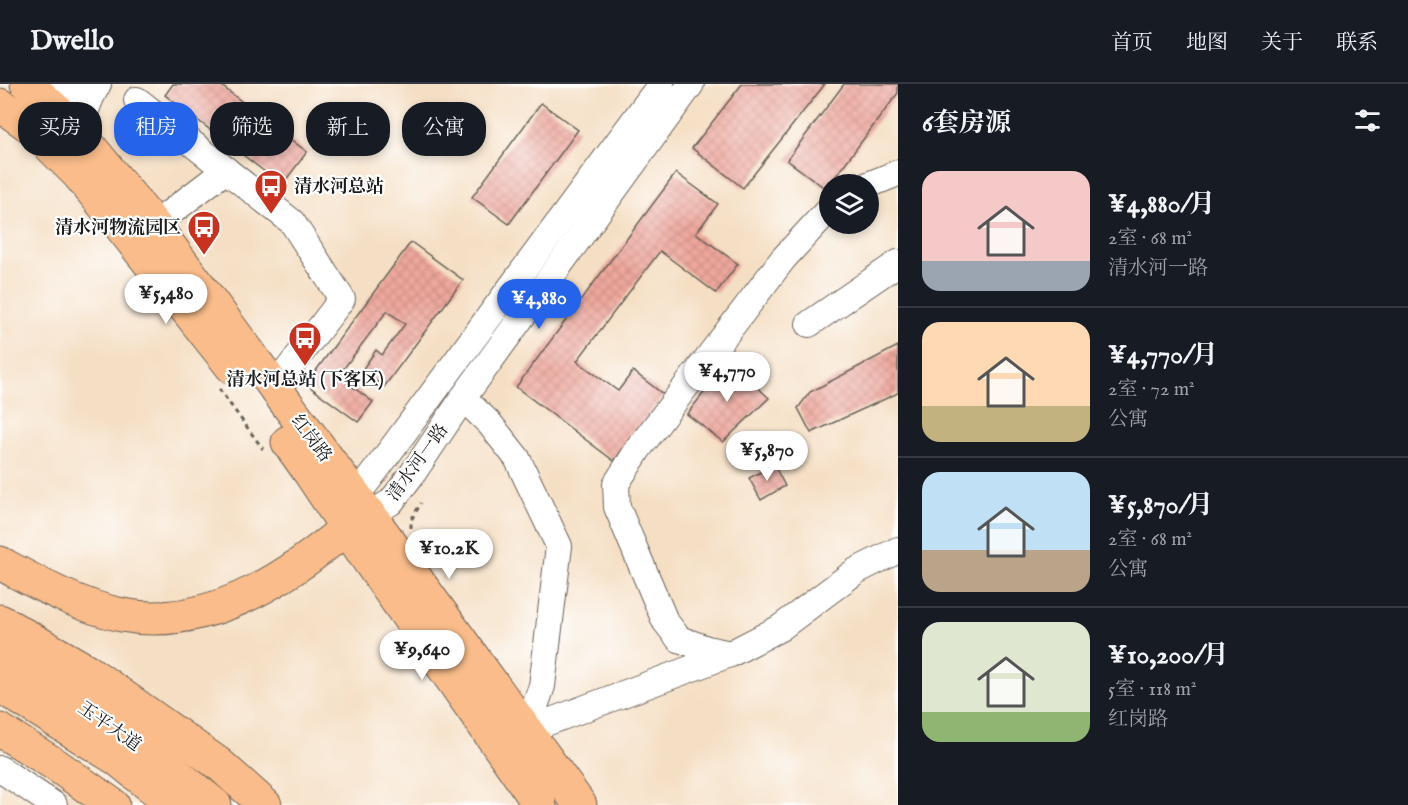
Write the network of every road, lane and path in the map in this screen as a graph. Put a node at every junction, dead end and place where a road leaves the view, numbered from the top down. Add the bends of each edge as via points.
1 (89, 84) edge
2 (98, 84) edge
3 (661, 84) edge
4 (691, 84) edge
5 (38, 89) edge
6 (137, 100) dead end
7 (50, 102) edge
8 (89, 102) edge
9 (0, 105) edge
10 (97, 156) edge
11 (226, 170) junction
12 (898, 173) edge
13 (879, 181) edge
14 (819, 220) edge
15 (154, 225) junction
16 (898, 263) edge
17 (809, 324) dead end
18 (274, 388) junction
19 (463, 398) junction
20 (357, 513) junction
21 (898, 550) edge
22 (0, 563) edge
23 (0, 621) edge
24 (730, 654) junction
25 (0, 655) edge
26 (0, 686) edge
27 (0, 730) edge
28 (527, 730) junction
29 (0, 769) edge
30 (54, 805) edge
31 (113, 805) edge
32 (174, 805) edge
33 (215, 805) edge
34 (265, 805) edge
35 (540, 805) edge
36 (580, 805) edge

1 - 5 street via 68,93
2 - 8 street
3 - 20 street, 清水河一路 via 380,466
4 - 19 street, 清水河一路
5 - 7 main road, 红岗路
6 - 11 street
9 - 20 main road, 红岗路 via 31,127 78,174 306,466
10 - 15 main road, 红岗路
11 - 15 street
11 - 18 street via 292,222 342,299
12 - 13 street
14 - 24 street via 783,259 616,484 617,507 665,621 679,639
15 - 18 main road, 红岗路
16 - 17 street
18 - 20 main road, 红岗路
19 - 20 street, 清水河一路 via 391,502
19 - 28 street via 517,458 559,546 542,686
20 - 22 main road via 305,562 283,576 237,600 172,616 146,618 102,609 67,597
20 - 28 main road, 红岗路
20 - 35 main road, 红岗路
21 - 24 street via 856,571 780,628
23 - 34 main road via 86,670 219,764
24 - 28 street
25 - 33 main road, 玉平大道 via 47,682 148,752
26 - 32 main road, 玉平大道 via 117,759
27 - 31 main road
28 - 36 main road, 红岗路
29 - 30 street

